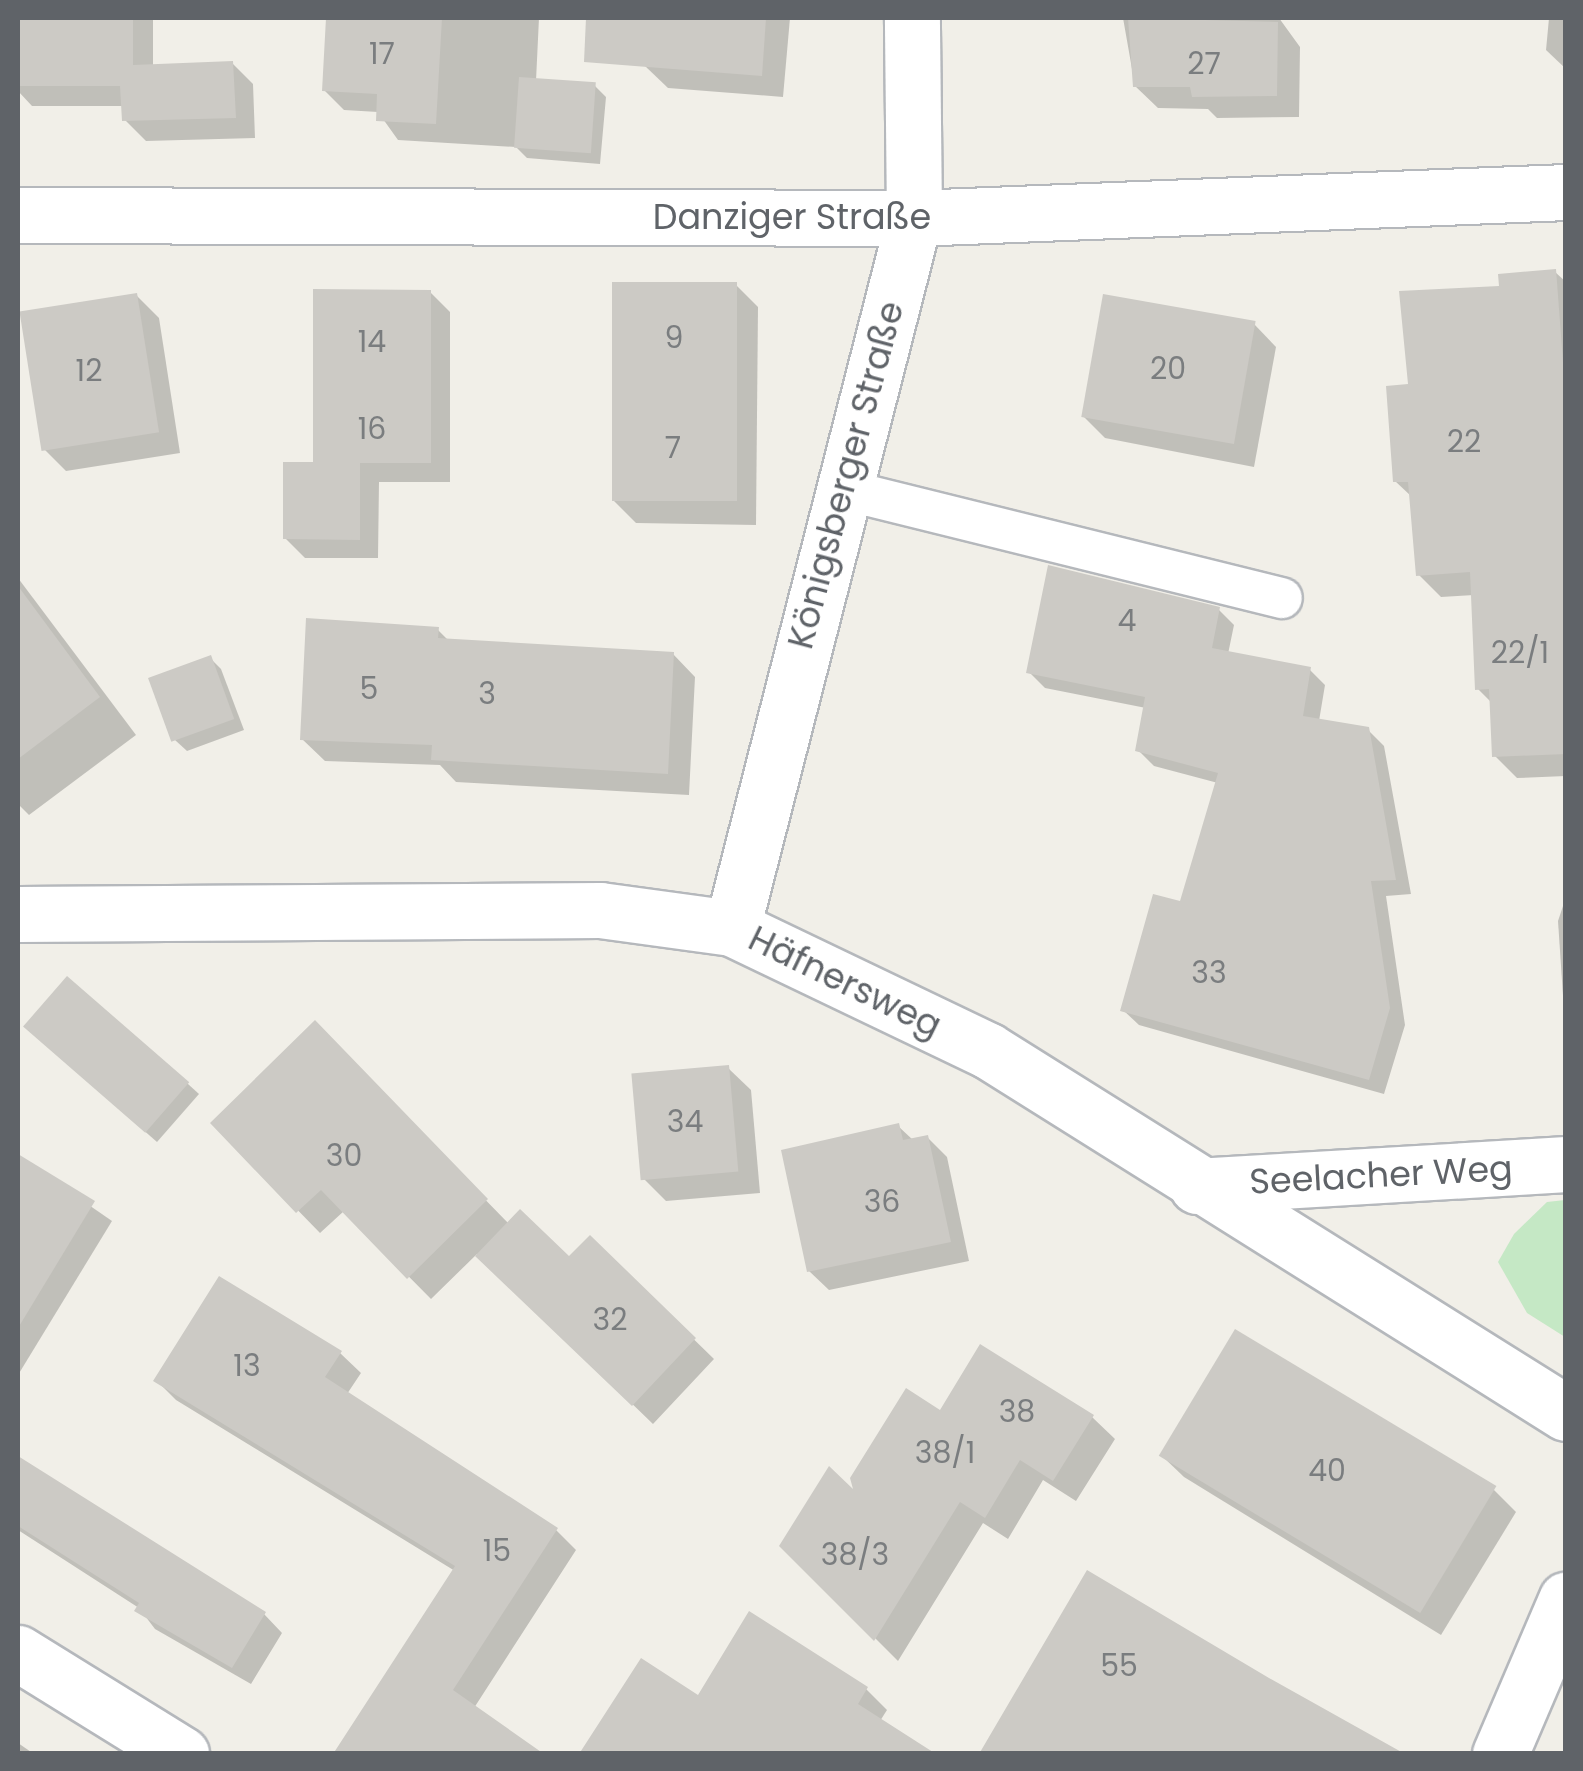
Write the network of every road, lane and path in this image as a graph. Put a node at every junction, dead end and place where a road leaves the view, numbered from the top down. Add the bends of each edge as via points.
1 (912, 18) edge
2 (1566, 192) edge
3 (18, 214) edge
4 (914, 218) junction
5 (841, 489) junction
6 (1282, 598) dead end
7 (18, 914) edge
8 (732, 928) junction
9 (1566, 1164) edge
10 (1197, 1186) junction
11 (1566, 1413) edge
12 (1566, 1600) edge
13 (18, 1653) edge
14 (181, 1754) edge
15 (1500, 1754) edge

1 - 4 street, Königsberger Straße
2 - 4 street, Danziger Straße
3 - 4 street, Danziger Straße
4 - 5 street, Königsberger Straße
5 - 6 lane
5 - 8 street, Königsberger Straße
7 - 8 street, Häfnersweg via 600,910
8 - 10 street, Häfnersweg via 988,1050
9 - 10 street, Seelacher Weg
10 - 11 street, Häfnersweg
12 - 15 street
13 - 14 street

